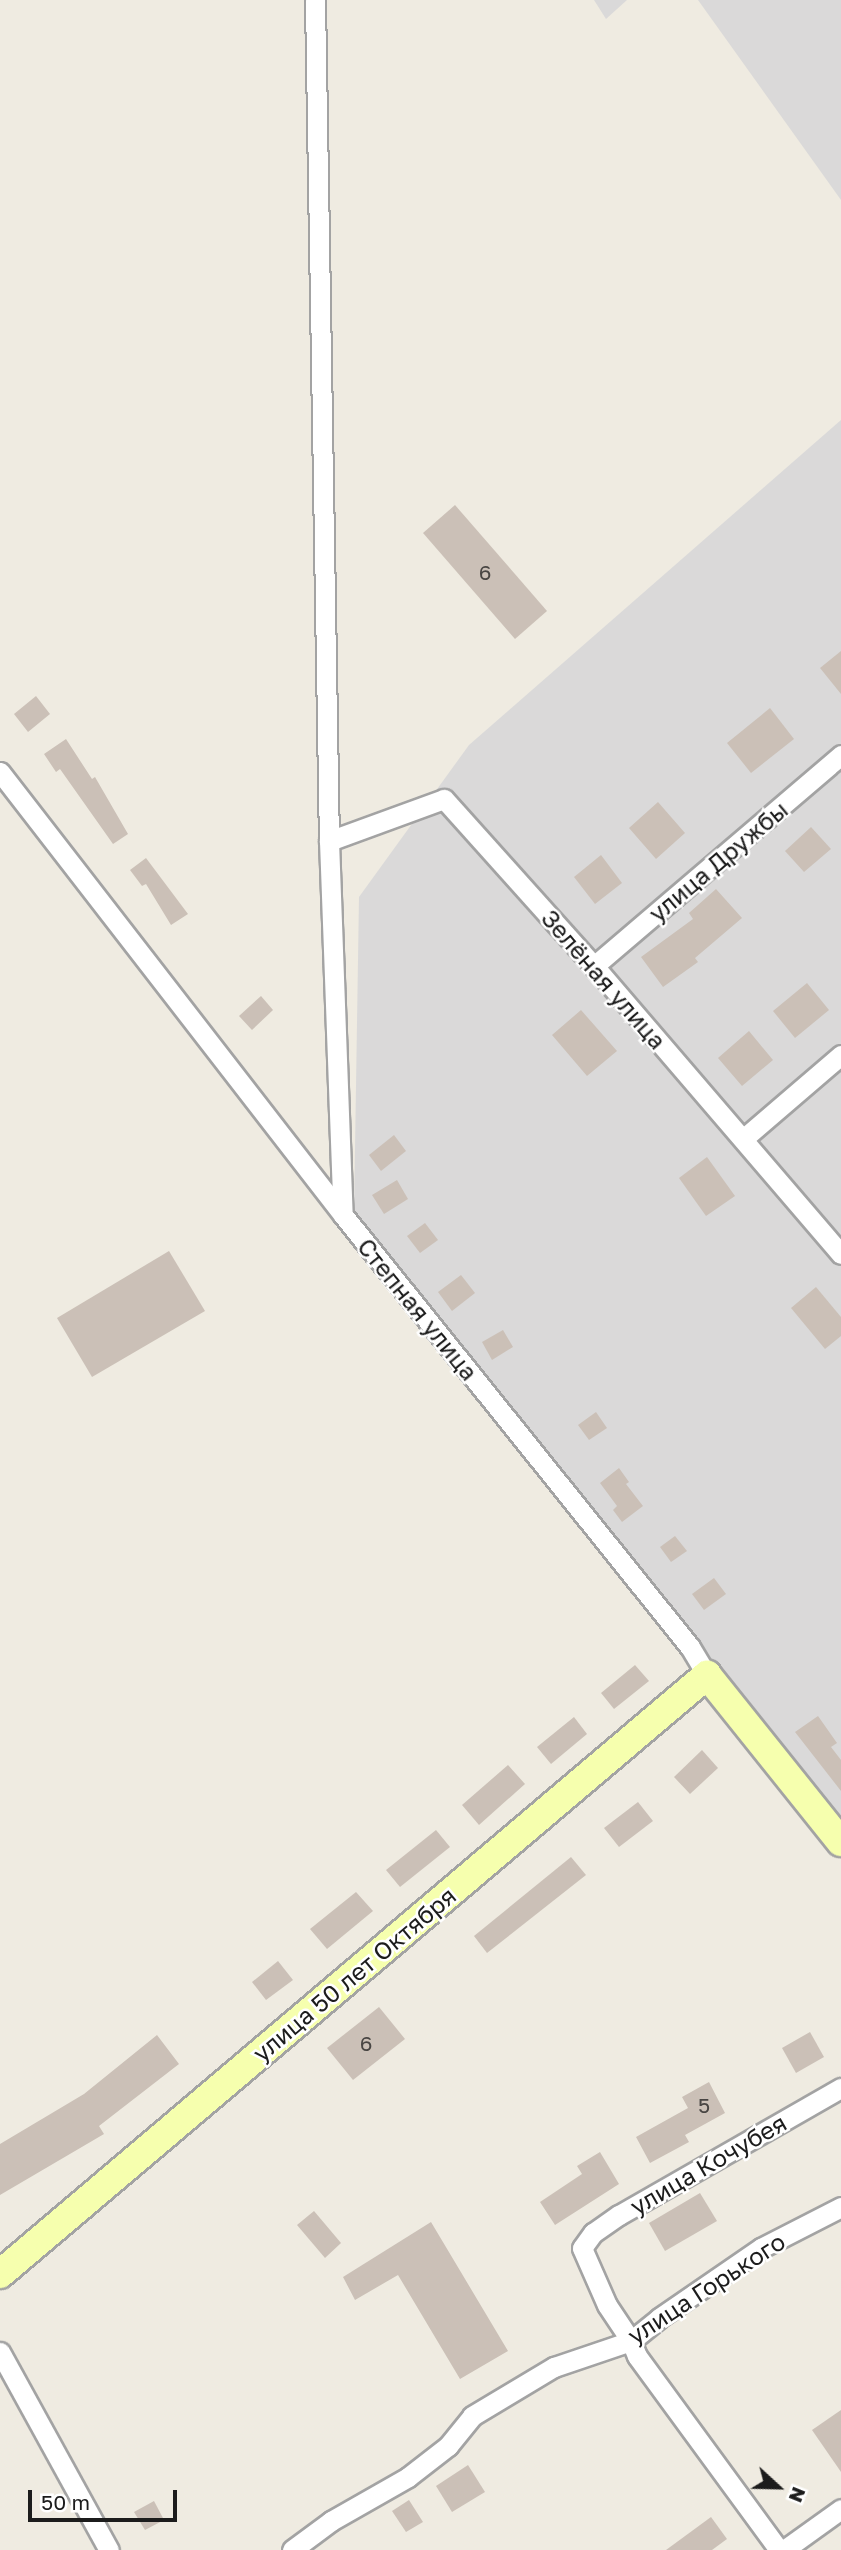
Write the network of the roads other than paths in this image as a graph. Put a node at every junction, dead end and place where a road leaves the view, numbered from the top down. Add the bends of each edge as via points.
1 (315, 0) edge
2 (841, 755) edge
3 (0, 772) edge
4 (329, 841) junction
5 (594, 966) junction
6 (841, 1055) edge
7 (743, 1139) junction
8 (343, 1215) junction
9 (841, 1254) edge
10 (707, 1675) junction
11 (841, 1842) edge
12 (841, 2088) edge
13 (841, 2207) edge
14 (0, 2274) edge
15 (631, 2340) junction
16 (0, 2352) edge
17 (841, 2509) edge
18 (109, 2550) edge
19 (292, 2550) edge
20 (781, 2550) edge

1 - 4 street
2 - 5 street, улица Дружбы
3 - 8 street, Степная улица
4 - 5 street, Зелёная улица via 444,799
4 - 8 street
5 - 7 street, Зелёная улица
6 - 7 street
7 - 9 street, Зелёная улица
8 - 10 street, Степная улица via 690,1647
10 - 11 street, Степная улица
10 - 14 street, улица 50 лет Октября
12 - 15 street, улица Кочубея via 593,2233 582,2248 607,2305
13 - 15 street, улица Горького via 761,2248
15 - 19 street, улица Горького via 554,2367 472,2416 448,2446 408,2477 331,2521
15 - 20 street via 637,2356
16 - 18 street
17 - 20 street

